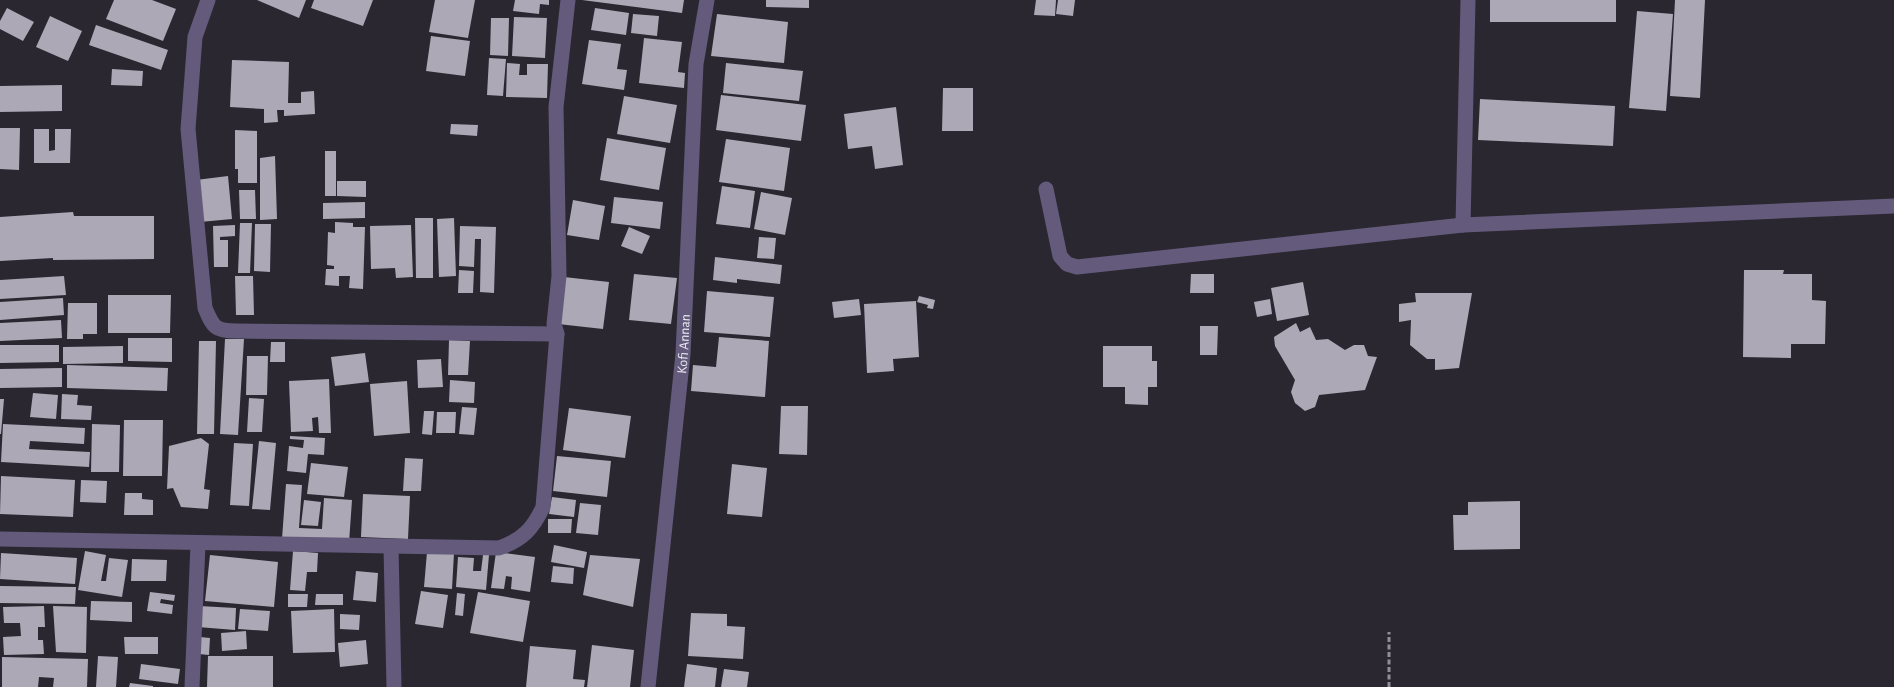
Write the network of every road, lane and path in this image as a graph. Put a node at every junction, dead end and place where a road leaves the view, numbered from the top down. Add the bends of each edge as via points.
1 (208, 0) edge
2 (568, 0) edge
3 (707, 0) edge
4 (1468, 0) edge
5 (1046, 189) dead end
6 (1894, 206) edge
7 (1463, 225) junction
8 (557, 334) junction
9 (0, 539) edge
10 (198, 544) junction
11 (391, 546) junction
12 (1389, 632) dead end
13 (192, 687) edge
14 (394, 687) edge
15 (648, 687) edge
16 (1389, 687) edge

1 - 8 street via 195,37 188,129 205,308 211,323 220,331
2 - 8 street via 556,107 559,276 554,324
3 - 15 street, Kofi Annan via 696,64 683,354
4 - 7 street
5 - 7 street via 1060,256 1067,264 1077,267
6 - 7 street
8 - 11 street via 542,507 535,523 513,543 499,548
9 - 10 street
10 - 11 street
10 - 13 street
11 - 14 street
12 - 16 path

